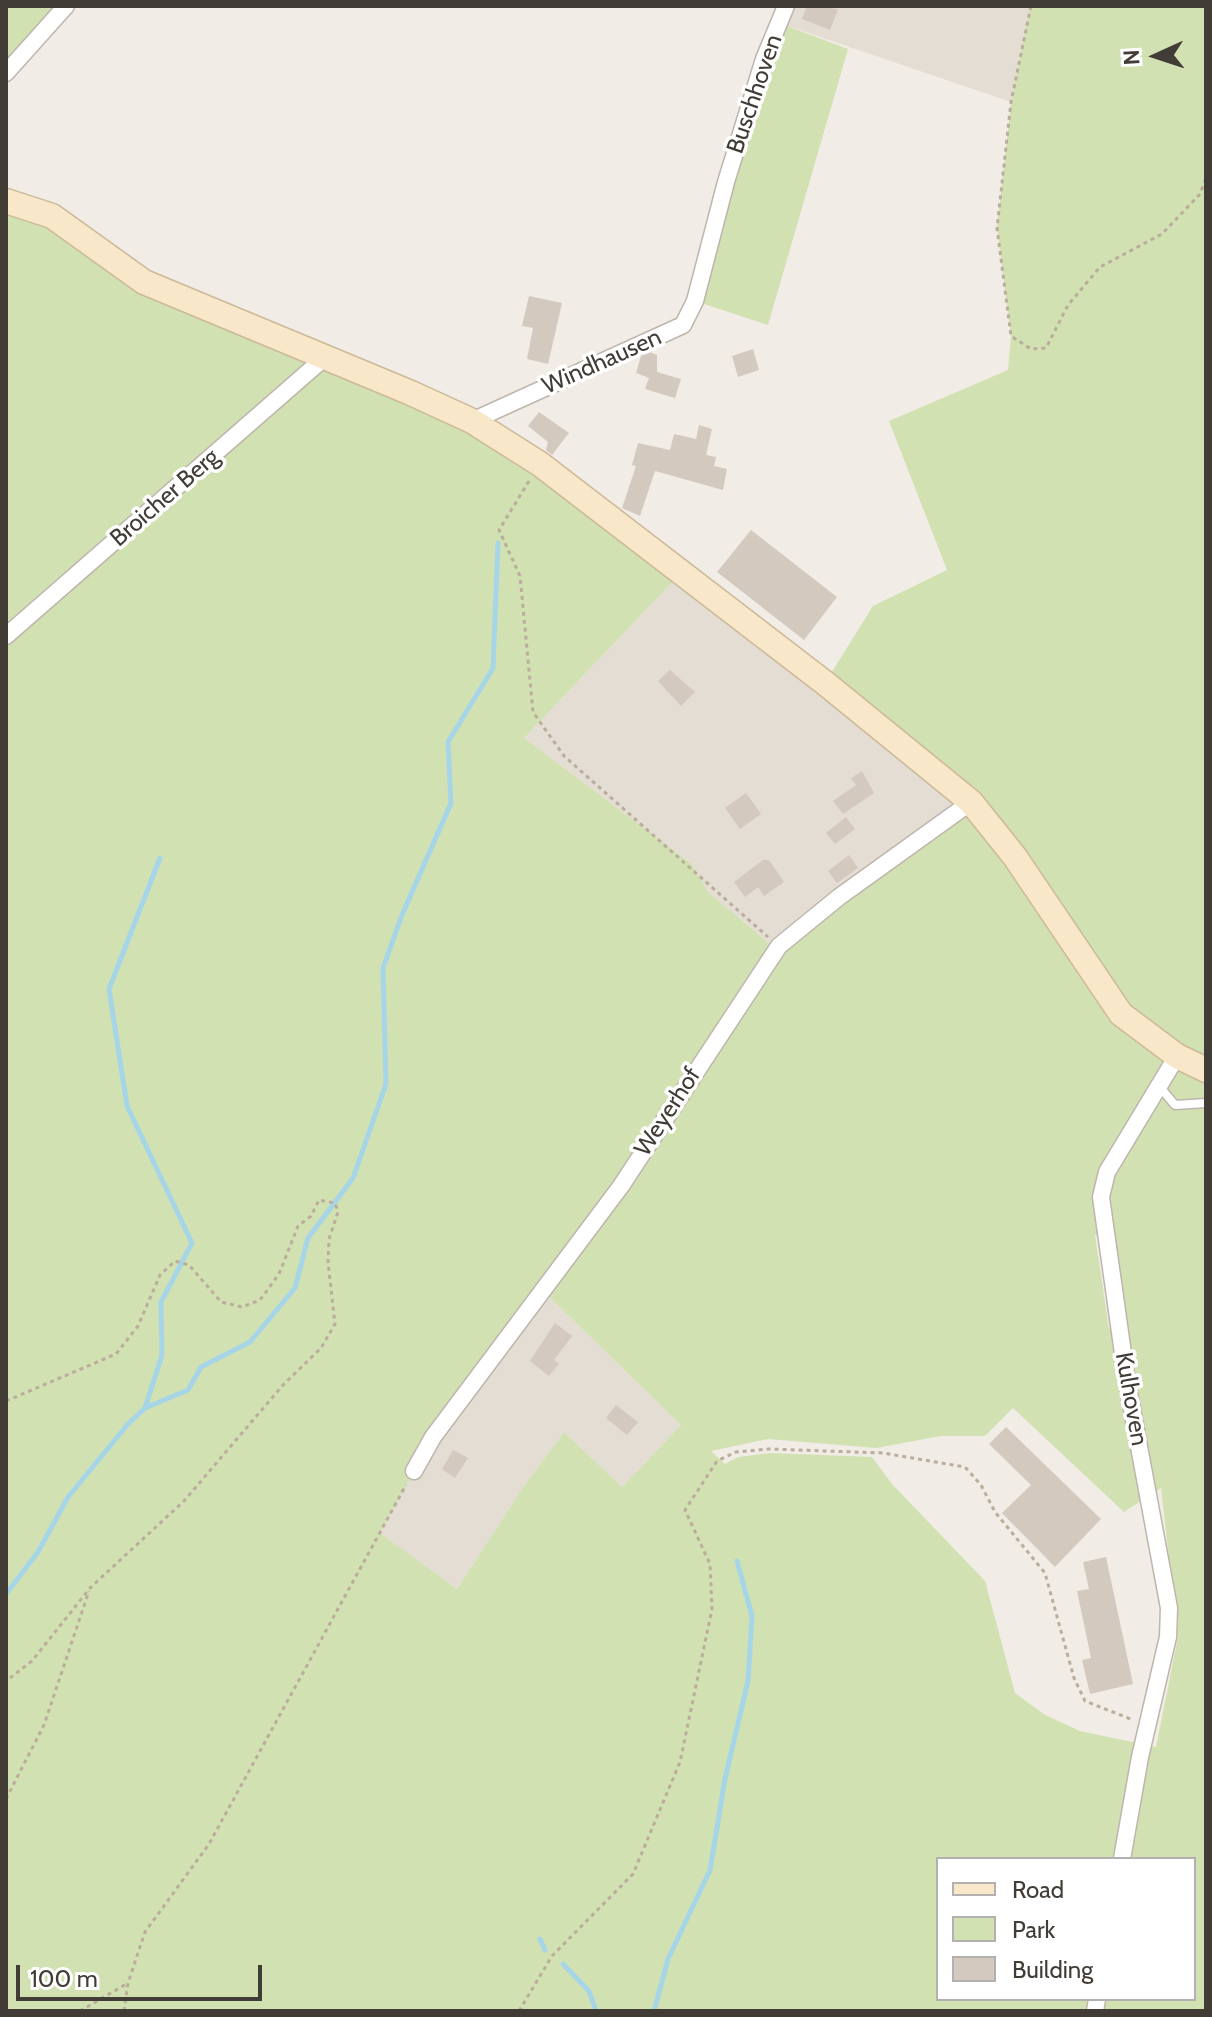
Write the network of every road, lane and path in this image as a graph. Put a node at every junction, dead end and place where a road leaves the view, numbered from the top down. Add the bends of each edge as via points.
1 (66, 6) edge
2 (786, 6) edge
3 (1031, 6) edge
4 (6, 73) edge
5 (1206, 178) edge
6 (726, 182) joint
7 (6, 201) edge
8 (323, 359) junction
9 (472, 421) junction
10 (540, 464) junction
11 (6, 636) edge
12 (971, 802) junction
13 (779, 946) junction
14 (1177, 1056) junction
15 (1206, 1070) edge
16 (1159, 1085) junction
17 (1206, 1103) edge
18 (6, 1401) edge
19 (414, 1471) joint
20 (90, 1588) junction
21 (6, 1681) edge
22 (1148, 1726) junction
23 (6, 1799) edge
24 (1122, 1857) edge
25 (128, 1983) junction
26 (80, 2011) edge
27 (124, 2011) edge
28 (519, 2011) edge

1 - 4 street
2 - 6 street, Buschhoven
3 - 5 path via 1011,102 997,228 1011,336 1031,349 1046,348 1068,305 1100,267 1162,234 1200,194
6 - 9 street, Windhausen via 695,301 683,325
7 - 8 street via 52,216 144,282
8 - 9 street
8 - 11 street, Broicher Berg
9 - 10 street
10 - 12 street
10 - 13 path via 499,530 520,576 533,712 564,756
12 - 13 street, Weyerhof
12 - 14 street via 1015,857 1121,1014
13 - 19 street, Weyerhof via 621,1186 433,1437
14 - 15 street
14 - 16 street, Kulhoven
16 - 17 lane via 1175,1105
16 - 22 street, Kulhoven via 1107,1172 1101,1197 1127,1382 1169,1608 1168,1637
18 - 20 path via 116,1354 138,1326 160,1275 175,1261 189,1265 221,1302 242,1307 260,1300 279,1274 298,1226 319,1200 333,1202 338,1212 328,1262 335,1324 321,1348 184,1501
19 - 25 path via 209,1844 145,1932
20 - 21 path via 32,1661
20 - 23 path via 44,1725
22 - 24 street, Kulhoven
22 - 28 path via 1085,1701 1045,1573 965,1467 868,1452 736,1452 717,1461 685,1510 710,1564 712,1609 680,1762 633,1874 552,1956
25 - 26 path
25 - 27 path

